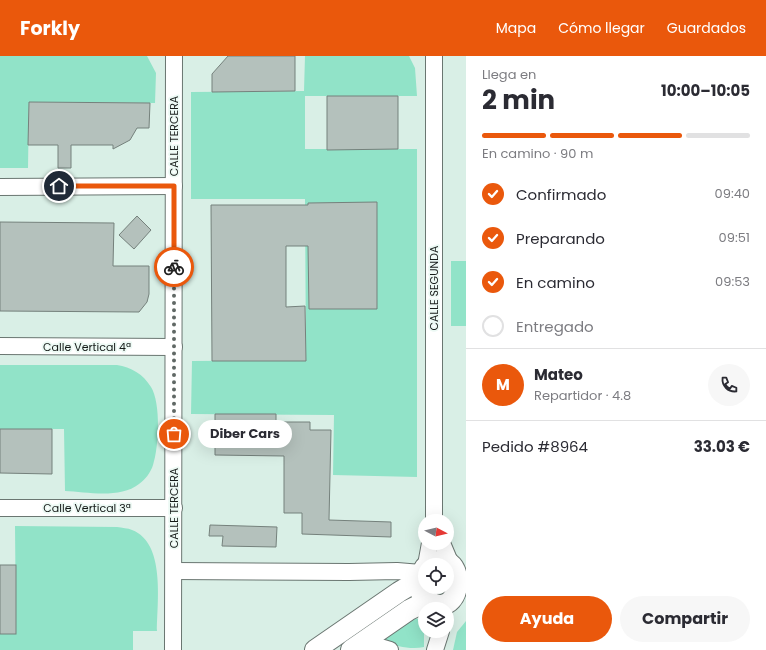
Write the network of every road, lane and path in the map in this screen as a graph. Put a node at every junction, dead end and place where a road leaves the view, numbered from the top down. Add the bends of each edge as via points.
1 (174, 56) edge
2 (434, 56) edge
3 (174, 186) junction
4 (0, 187) edge
5 (0, 346) edge
6 (174, 347) junction
7 (0, 508) edge
8 (174, 508) junction
9 (434, 514) edge
10 (447, 550) edge
11 (458, 566) edge
12 (418, 570) edge
13 (174, 571) junction
14 (418, 575) edge
15 (456, 600) edge
16 (418, 608) edge
17 (432, 638) edge
18 (439, 638) edge
19 (356, 646) edge
20 (174, 649) edge
21 (315, 650) edge
22 (390, 650) edge
23 (435, 650) edge

1 - 3 street, CALLE TERCERA
2 - 9 street, CALLE SEGUNDA
3 - 4 street
3 - 6 street, CALLE TERCERA
5 - 6 street, Calle Vertical 4ª
6 - 8 street, CALLE TERCERA
7 - 8 street, Calle Vertical 3ª
8 - 13 street, CALLE TERCERA
10 - 11 street
11 - 15 main road via 464,579
12 - 13 street
13 - 20 street, CALLE TERCERA
14 - 21 main road via 399,592
16 - 19 main road via 409,610
17 - 23 street
18 - 23 street
19 - 22 street

